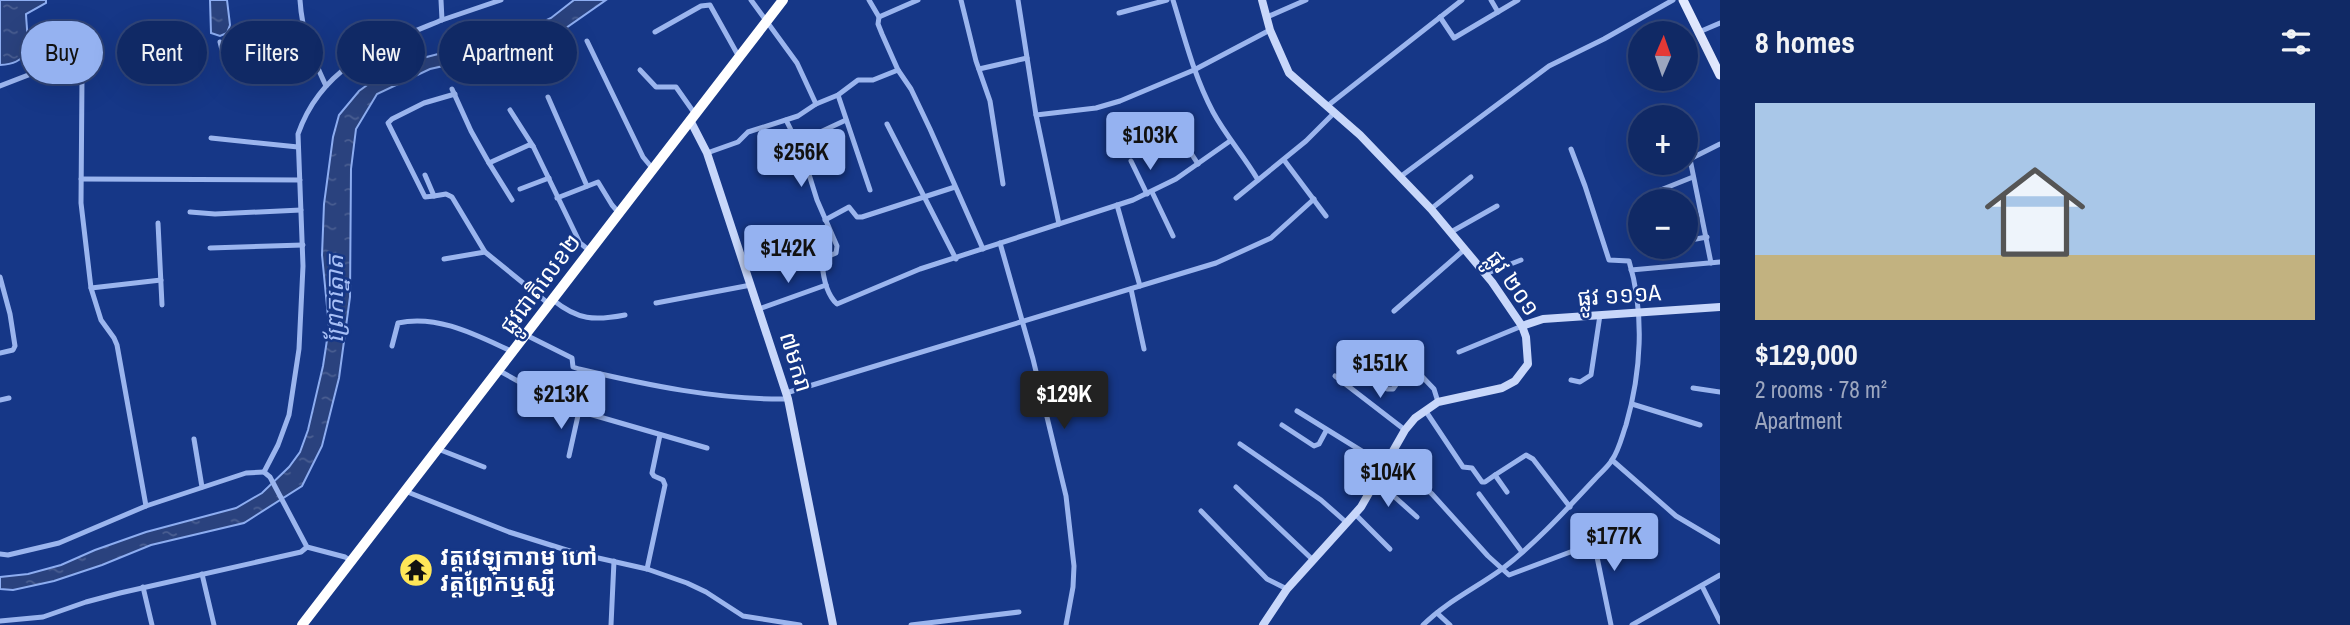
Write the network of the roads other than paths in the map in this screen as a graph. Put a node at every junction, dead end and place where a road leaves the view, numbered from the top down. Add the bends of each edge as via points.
1 (300, 0) edge
2 (441, 0) edge
3 (501, 0) edge
4 (751, 0) edge
5 (783, 0) edge
6 (869, 0) edge
7 (918, 0) edge
8 (961, 0) edge
9 (1018, 0) edge
10 (1167, 0) edge
11 (1173, 0) edge
12 (1262, 0) edge
13 (1306, 0) edge
14 (1462, 0) edge
15 (1491, 0) edge
16 (1518, 0) edge
17 (1673, 0) edge
18 (1684, 0) edge
19 (1498, 12) junction
20 (1119, 13) dead end
21 (879, 17) junction
22 (1267, 17) junction
23 (1440, 17) junction
24 (442, 20) junction
25 (767, 20) junction
26 (304, 21) edge
27 (1720, 23) edge
28 (1270, 30) junction
29 (655, 32) dead end
30 (1699, 32) junction
31 (587, 41) dead end
32 (220, 42) dead end
33 (221, 46) edge
34 (739, 57) junction
35 (1027, 58) junction
36 (979, 69) junction
37 (640, 70) dead end
38 (1194, 70) junction
39 (898, 71) junction
40 (1720, 75) edge
41 (323, 80) edge
42 (0, 86) edge
43 (326, 86) junction
44 (838, 95) junction
45 (548, 97) dead end
46 (816, 104) junction
47 (510, 110) dead end
48 (1330, 110) junction
49 (1036, 115) junction
50 (693, 117) junction
51 (786, 120) junction
52 (846, 120) junction
53 (887, 124) dead end
54 (816, 134) dead end
55 (211, 138) dead end
56 (1230, 141) junction
57 (1185, 144) dead end
58 (1720, 144) edge
59 (533, 146) junction
60 (298, 147) junction
61 (1571, 149) dead end
62 (707, 153) junction
63 (1284, 160) junction
64 (1130, 161) dead end
65 (489, 163) junction
66 (1198, 164) junction
67 (653, 170) junction
68 (425, 176) dead end
69 (1400, 177) junction
70 (1471, 177) dead end
71 (1693, 177) junction
72 (549, 178) junction
73 (81, 179) junction
74 (300, 180) junction
75 (1258, 180) junction
76 (1003, 184) dead end
77 (587, 186) junction
78 (955, 187) junction
79 (520, 189) dead end
80 (1662, 189) edge
81 (870, 190) dead end
82 (1149, 193) junction
83 (434, 196) junction
84 (557, 198) junction
85 (924, 198) junction
86 (1236, 198) dead end
87 (1314, 199) junction
88 (512, 200) dead end
89 (1117, 205) junction
90 (1497, 206) dead end
91 (1431, 209) junction
92 (301, 210) junction
93 (190, 212) dead end
94 (619, 213) junction
95 (1326, 216) dead end
96 (825, 220) junction
97 (158, 223) dead end
98 (1059, 224) junction
99 (1451, 232) junction
100 (1173, 236) dead end
101 (1707, 237) junction
102 (1698, 239) edge
103 (1000, 243) junction
104 (303, 245) junction
105 (210, 248) dead end
106 (983, 249) junction
107 (1465, 249) junction
108 (485, 251) junction
109 (590, 251) junction
110 (956, 258) junction
111 (444, 260) dead end
112 (1521, 260) dead end
113 (1720, 262) edge
114 (1711, 263) junction
115 (1631, 270) junction
116 (1485, 274) junction
117 (0, 277) edge
118 (161, 279) junction
119 (751, 285) junction
120 (826, 285) junction
121 (1140, 286) junction
122 (91, 288) junction
123 (1131, 289) junction
124 (551, 302) junction
125 (656, 303) dead end
126 (162, 305) dead end
127 (1720, 307) edge
128 (759, 309) junction
129 (1394, 311) dead end
130 (1638, 313) junction
131 (625, 315) dead end
132 (1600, 315) junction
133 (1023, 320) junction
134 (1522, 326) junction
135 (526, 335) junction
136 (1369, 344) dead end
137 (393, 346) dead end
138 (1144, 349) dead end
139 (0, 352) edge
140 (513, 352) junction
141 (1460, 352) dead end
142 (1346, 359) dead end
143 (1407, 369) junction
144 (498, 370) junction
145 (1335, 376) dead end
146 (1571, 380) dead end
147 (1693, 388) dead end
148 (1720, 392) edge
149 (787, 396) junction
150 (9, 398) dead end
151 (0, 400) edge
152 (1438, 402) junction
153 (1632, 404) junction
154 (1425, 410) junction
155 (579, 411) junction
156 (1297, 411) dead end
157 (1282, 425) dead end
158 (1700, 425) dead end
159 (1405, 430) junction
160 (1326, 431) junction
161 (660, 435) junction
162 (194, 439) dead end
163 (1240, 444) dead end
164 (707, 448) dead end
165 (438, 449) junction
166 (569, 456) dead end
167 (1612, 460) junction
168 (1388, 462) junction
169 (484, 467) dead end
170 (264, 471) junction
171 (1495, 475) junction
172 (1377, 481) junction
173 (202, 487) junction
174 (1236, 487) dead end
175 (405, 491) junction
176 (1507, 492) dead end
177 (1479, 494) dead end
178 (146, 506) junction
179 (1570, 507) junction
180 (1202, 511) dead end
181 (1355, 514) junction
182 (1417, 517) dead end
183 (1347, 523) junction
184 (1720, 542) edge
185 (307, 547) junction
186 (1390, 549) dead end
187 (1522, 552) junction
188 (0, 554) edge
189 (1313, 560) junction
190 (351, 561) junction
191 (614, 561) junction
192 (647, 569) junction
193 (1501, 570) junction
194 (202, 574) junction
195 (1720, 575) edge
196 (1702, 586) junction
197 (143, 587) junction
198 (1287, 589) junction
199 (1019, 612) dead end
200 (1437, 613) junction
201 (43, 617) junction
202 (978, 617) junction
203 (0, 621) edge
204 (1720, 622) edge
205 (304, 624) edge
206 (931, 624) edge
207 (46, 625) edge
208 (152, 625) edge
209 (214, 625) edge
210 (611, 625) edge
211 (800, 625) edge
212 (833, 625) edge
213 (911, 625) edge
214 (979, 625) edge
215 (1066, 625) edge
216 (1263, 625) edge
217 (1423, 625) edge
218 (1450, 625) edge
219 (1611, 625) edge
220 (1632, 625) edge

1 - 26 street
2 - 24 street
3 - 24 street
4 - 25 street
5 - 25 highway, ផ្លូវជាតិលេខ២
6 - 21 street
7 - 21 street
8 - 36 street
9 - 35 street
10 - 20 street
11 - 38 street
12 - 22 street, ផ្លូវ ២០១
13 - 22 street
14 - 23 street
15 - 19 street
16 - 19 street
17 - 69 street via 1549,66
18 - 30 main road
19 - 23 street via 1454,38
21 - 39 street
22 - 28 street, ផ្លូវ ២០១
23 - 48 street
24 - 43 street via 363,54
25 - 34 highway, ផ្លូវជាតិលេខ២
25 - 46 street via 797,63
27 - 30 street
28 - 38 street
28 - 48 street, ផ្លូវ ២០១ via 1289,73
29 - 34 street via 710,5
30 - 40 main road
31 - 67 street
32 - 33 street
34 - 50 highway, ផ្លូវជាតិលេខ២
35 - 36 street
35 - 49 street
36 - 76 street via 990,101
37 - 50 street via 656,87 676,87
38 - 49 street via 1096,108
38 - 56 street
39 - 44 street via 858,80
39 - 78 street via 911,89
41 - 43 street
42 - 73 street via 62,62 79,65
43 - 60 street via 304,117
44 - 46 street
44 - 52 street
45 - 77 street
46 - 51 street
47 - 59 street
48 - 63 street via 1306,142
48 - 69 street, ផ្លូវ ២០១
49 - 98 street
50 - 62 street, ៧មករា
50 - 67 highway, ផ្លូវជាតិលេខ២
51 - 62 street via 748,132 738,142
51 - 96 street
52 - 54 street
52 - 81 street
53 - 85 street
55 - 60 street
56 - 66 street
56 - 75 street
57 - 66 street
58 - 71 street via 1690,159
59 - 65 street
59 - 72 street
60 - 74 street
61 - 115 street via 1609,260 1626,260
62 - 119 street, ៧មករា
63 - 75 street
63 - 87 street
64 - 82 street
65 - 83 street via 453,92 392,119 388,123 425,197
65 - 88 street
66 - 82 street
67 - 94 highway, ផ្លូវជាតិលេខ២
68 - 83 street
69 - 91 street, ផ្លូវ ២០១
70 - 91 street
71 - 80 street
71 - 101 street
72 - 79 street
72 - 84 street
73 - 74 street
73 - 122 street
74 - 92 street
75 - 86 street
77 - 84 street
77 - 94 street via 598,182
78 - 85 street
78 - 106 street
82 - 89 street
82 - 100 street
83 - 108 street via 452,197
84 - 109 street via 580,243
85 - 96 street via 859,218 849,207
85 - 110 street
87 - 95 street
87 - 121 street via 1256,246
89 - 98 street
89 - 121 street
90 - 99 street
91 - 99 street, ផ្លូវ ២០១
92 - 93 street
92 - 104 street
94 - 109 highway, ផ្លូវជាតិលេខ២
96 - 120 street via 837,249 822,258
97 - 118 street
98 - 103 street
99 - 107 street, ផ្លូវ ២០១
101 - 102 street
101 - 114 street
103 - 106 street
103 - 133 street
104 - 105 street
104 - 170 street via 289,415
106 - 110 street
107 - 116 street, ផ្លូវ ២០១
107 - 129 street
108 - 111 street
108 - 124 street
109 - 124 highway, ផ្លូវជាតិលេខ២
110 - 120 street via 837,304
112 - 116 street
113 - 114 street
114 - 115 street
115 - 130 street
116 - 134 street, ផ្លូវ ២០១
117 - 139 street via 15,346
118 - 122 street
118 - 126 street
119 - 125 street
119 - 128 street, ៧មករា
120 - 128 street
121 - 123 street
122 - 178 street via 101,320 117,345
123 - 133 street
123 - 138 street
124 - 131 street via 582,317
124 - 135 highway, ផ្លូវជាតិលេខ២
127 - 130 street, ផ្លូវ ១១១A
128 - 149 street, ៧មករា
130 - 132 street, ផ្លូវ ១១១A
130 - 153 street via 1639,365
132 - 134 street, ផ្លូវ ១១១A via 1543,319
132 - 146 street via 1591,375 1580,382
133 - 149 street
133 - 215 street via 1073,545 1073,587
134 - 141 street
134 - 152 street, ផ្លូវ ២០១ via 1528,364 1516,382
135 - 140 highway, ផ្លូវជាតិលេខ២
135 - 149 street via 563,352 579,369 738,398
136 - 143 street
137 - 140 street via 398,323 426,321 474,334
140 - 144 highway, ផ្លូវជាតិលេខ២
142 - 143 street via 1387,389 1393,389
143 - 152 street via 1413,367 1428,381
144 - 155 street
144 - 165 highway, ផ្លូវជាតិលេខ២
145 - 159 street
147 - 148 street
149 - 212 street, ៧មករា
150 - 151 street
152 - 154 street, ផ្លូវ ២០១
153 - 158 street
153 - 167 street
154 - 159 street, ផ្លូវ ២០១
154 - 171 street via 1463,467 1472,468 1482,482
155 - 161 street
155 - 166 street
156 - 160 street
157 - 160 street via 1314,446
159 - 168 street, ផ្លូវ ២០១
160 - 168 street
161 - 164 street
161 - 192 street via 652,473 665,485
162 - 173 street
163 - 183 street
165 - 169 street
165 - 175 highway, ផ្លូវជាតិលេខ២
167 - 179 street
167 - 184 street via 1676,516
168 - 172 street, ផ្លូវ ២០១
168 - 193 street via 1432,494
170 - 173 street
170 - 185 street
171 - 176 street
171 - 179 street via 1526,455
172 - 181 street, ផ្លូវ ២០១
172 - 182 street
173 - 178 street
174 - 189 street
175 - 190 highway, ផ្លូវជាតិលេខ២
175 - 191 street via 509,532
177 - 187 street
178 - 188 street via 59,543
179 - 187 street
180 - 198 street via 1267,579
181 - 183 street, ផ្លូវ ២០១
181 - 186 street
183 - 189 street, ផ្លូវ ២០១
185 - 190 street
185 - 194 street
187 - 193 street
189 - 198 street, ផ្លូវ ២០១
190 - 205 highway, ផ្លូវជាតិលេខ២
191 - 192 street
191 - 210 street
192 - 211 street via 706,592 743,616
193 - 200 street
193 - 219 street via 1512,575 1593,545
194 - 197 street
194 - 209 street
195 - 196 street
196 - 204 street
196 - 220 street
197 - 201 street
197 - 208 street
198 - 216 street, ផ្លូវ ២០១
199 - 202 street
200 - 217 street
200 - 218 street
201 - 203 street
201 - 207 street
202 - 206 street
202 - 214 street
206 - 213 street

